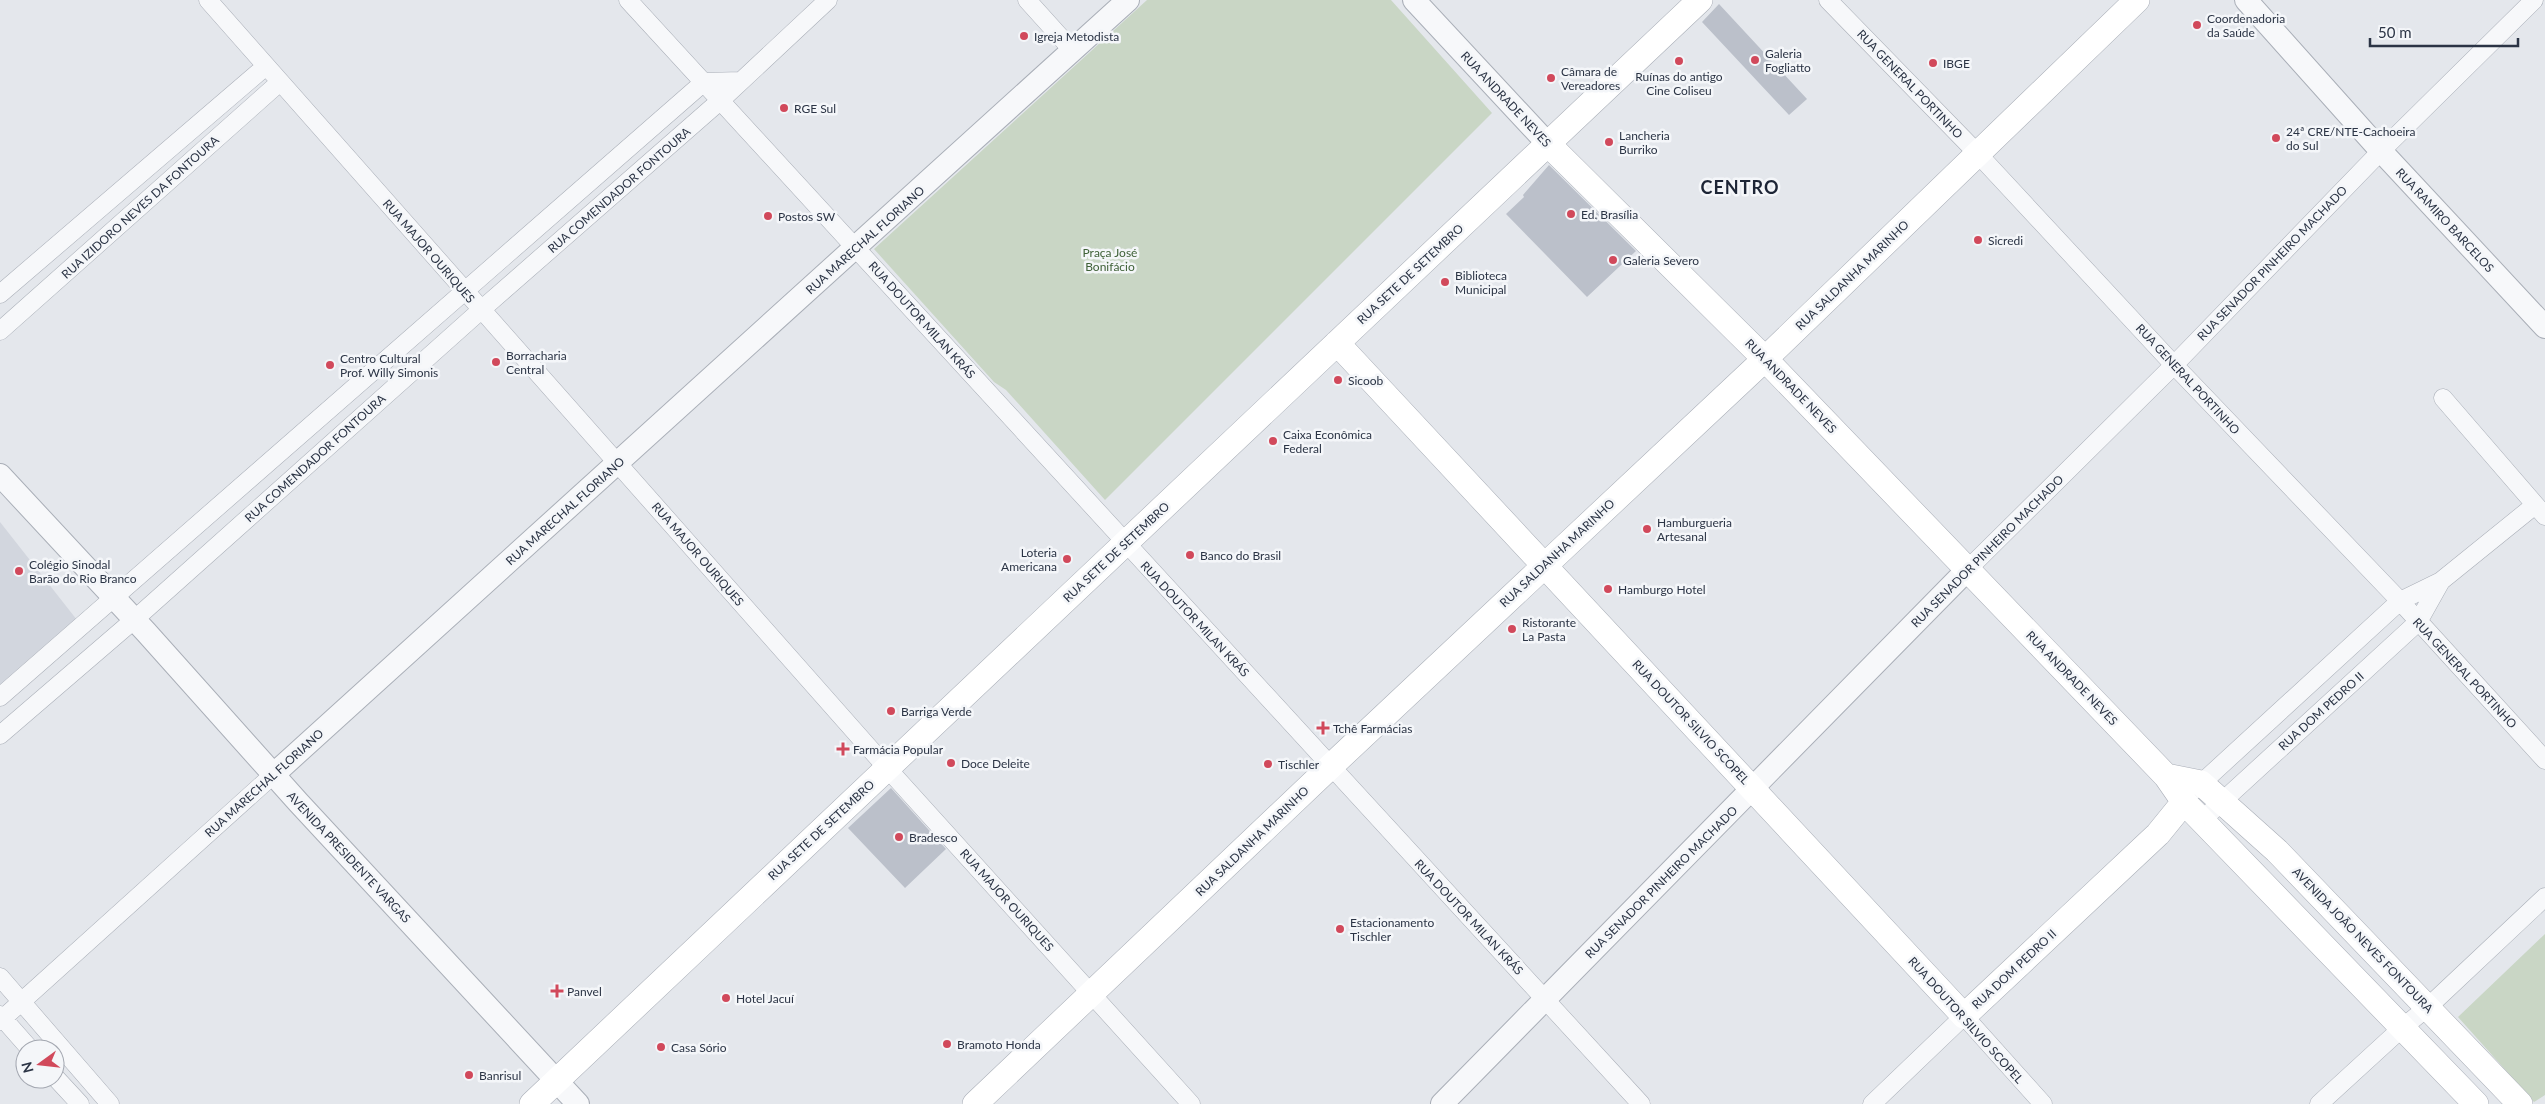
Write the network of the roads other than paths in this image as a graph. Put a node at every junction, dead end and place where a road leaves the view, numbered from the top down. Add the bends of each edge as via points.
1 (208, 0) edge
2 (628, 0) edge
3 (828, 0) edge
4 (1027, 0) edge
5 (1128, 0) edge
6 (1414, 0) edge
7 (1700, 0) edge
8 (1828, 0) edge
9 (2137, 0) edge
10 (2246, 0) edge
11 (2534, 0) edge
12 (1073, 51) junction
13 (266, 66) junction
14 (741, 81) junction
15 (280, 82) junction
16 (704, 82) junction
17 (721, 100) junction
18 (1548, 144) junction
19 (2381, 151) junction
20 (1978, 154) junction
21 (620, 155) junction
22 (145, 170) junction
23 (638, 173) junction
24 (162, 188) junction
25 (76, 229) junction
26 (526, 237) junction
27 (856, 248) junction
28 (93, 249) junction
29 (542, 256) junction
30 (465, 291) junction
31 (0, 294) edge
32 (481, 310) junction
33 (2, 325) edge
34 (2545, 326) edge
35 (1336, 343) junction
36 (1765, 359) junction
37 (2174, 365) junction
38 (2443, 398) dead end
39 (292, 442) junction
40 (618, 463) junction
41 (308, 464) junction
42 (0, 475) edge
43 (2540, 510) edge
44 (206, 517) junction
45 (225, 539) junction
46 (1125, 543) junction
47 (1543, 566) junction
48 (1968, 569) junction
49 (2441, 581) junction
50 (114, 598) junction
51 (2400, 601) junction
52 (135, 619) junction
53 (2418, 622) junction
54 (0, 697) edge
55 (0, 735) edge
56 (2545, 760) edge
57 (1331, 766) junction
58 (887, 768) junction
59 (274, 774) junction
60 (2166, 776) junction
61 (2201, 783) junction
62 (1754, 789) junction
63 (2222, 801) junction
64 (2184, 802) junction
65 (2202, 820) junction
66 (2158, 834) junction
67 (2545, 897) edge
68 (2325, 901) junction
69 (2302, 924) junction
70 (0, 977) edge
71 (1093, 994) junction
72 (1545, 999) junction
73 (22, 1003) junction
74 (2428, 1007) junction
75 (1964, 1016) junction
76 (1, 1018) edge
77 (2402, 1028) junction
78 (21, 1039) edge
79 (557, 1080) junction
80 (65, 1087) edge
81 (80, 1104) edge
82 (110, 1104) edge
83 (532, 1104) edge
84 (578, 1104) edge
85 (975, 1104) edge
86 (1191, 1104) edge
87 (1442, 1104) edge
88 (1641, 1104) edge
89 (1872, 1104) edge
90 (2043, 1104) edge
91 (2319, 1104) edge
92 (2476, 1104) edge
93 (2520, 1104) edge

1 - 13 street, RUA MAJOR OURIQUES
2 - 16 street, RUA DOUTOR MILAN KRÁS
3 - 14 street, RUA COMENDADOR FONTOURA
4 - 12 street
5 - 12 street, RUA MARECHAL FLORIANO
6 - 18 street, RUA ANDRADE NEVES
7 - 18 main road, RUA SETE DE SETEMBRO
8 - 20 street, RUA GENERAL PORTINHO
9 - 20 main road, RUA SALDANHA MARINHO
10 - 19 street, RUA RAMIRO BARCELOS
11 - 19 street, RUA SENADOR PINHEIRO MACHADO
12 - 27 street, RUA MARECHAL FLORIANO
13 - 15 street, RUA MAJOR OURIQUES
13 - 22 street, RUA IZIDORO NEVES DA FONTOURA
14 - 16 street
14 - 17 street, RUA COMENDADOR FONTOURA
15 - 24 street, RUA IZIDORO NEVES DA FONTOURA
15 - 30 street, RUA MAJOR OURIQUES
16 - 17 street, RUA DOUTOR MILAN KRÁS
16 - 21 street, RUA COMENDADOR FONTOURA
17 - 23 street, RUA COMENDADOR FONTOURA
17 - 27 street, RUA DOUTOR MILAN KRÁS
18 - 35 main road, RUA SETE DE SETEMBRO
18 - 36 main road, RUA ANDRADE NEVES
19 - 34 street, RUA RAMIRO BARCELOS
19 - 37 street, RUA SENADOR PINHEIRO MACHADO
20 - 36 main road, RUA SALDANHA MARINHO
20 - 37 street, RUA GENERAL PORTINHO
21 - 23 street
21 - 26 street, RUA COMENDADOR FONTOURA
22 - 24 street
22 - 25 street, RUA IZIDORO NEVES DA FONTOURA
23 - 29 street, RUA COMENDADOR FONTOURA
24 - 28 street, RUA IZIDORO NEVES DA FONTOURA
25 - 28 street
25 - 31 street, RUA IZIDORO NEVES DA FONTOURA
26 - 29 street
26 - 30 street, RUA COMENDADOR FONTOURA
27 - 40 street, RUA MARECHAL FLORIANO
27 - 46 street, RUA DOUTOR MILAN KRÁS
28 - 33 street, RUA IZIDORO NEVES DA FONTOURA
29 - 32 street, RUA COMENDADOR FONTOURA
30 - 32 street, RUA MAJOR OURIQUES
30 - 39 street, RUA COMENDADOR FONTOURA
32 - 40 street, RUA MAJOR OURIQUES
32 - 41 street, RUA COMENDADOR FONTOURA
35 - 46 main road, RUA SETE DE SETEMBRO
35 - 47 main road, RUA DOUTOR SILVIO SCOPEL
36 - 47 main road, RUA SALDANHA MARINHO
36 - 48 main road, RUA ANDRADE NEVES
37 - 48 street, RUA SENADOR PINHEIRO MACHADO
37 - 51 street, RUA GENERAL PORTINHO
38 - 43 street
39 - 41 street
39 - 44 street, RUA COMENDADOR FONTOURA
40 - 58 street, RUA MAJOR OURIQUES
40 - 59 street, RUA MARECHAL FLORIANO
41 - 45 street, RUA COMENDADOR FONTOURA
42 - 50 street, AVENIDA PRESIDENTE VARGAS
43 - 49 street, RUA DOM PEDRO II
44 - 45 street
44 - 50 street, RUA COMENDADOR FONTOURA
45 - 52 street, RUA COMENDADOR FONTOURA
46 - 57 street, RUA DOUTOR MILAN KRÁS
46 - 58 main road, RUA SETE DE SETEMBRO
47 - 57 main road, RUA SALDANHA MARINHO
47 - 62 main road, RUA DOUTOR SILVIO SCOPEL
48 - 60 main road, RUA ANDRADE NEVES
48 - 62 street, RUA SENADOR PINHEIRO MACHADO
49 - 51 street, RUA DOM PEDRO II
49 - 53 street, RUA DOM PEDRO II
50 - 52 street, AVENIDA PRESIDENTE VARGAS
50 - 54 street, RUA COMENDADOR FONTOURA
51 - 53 street, RUA GENERAL PORTINHO
51 - 61 street, RUA DOM PEDRO II
52 - 55 street, RUA COMENDADOR FONTOURA
52 - 59 street, AVENIDA PRESIDENTE VARGAS
53 - 56 street, RUA GENERAL PORTINHO
53 - 63 street, RUA DOM PEDRO II
57 - 71 main road, RUA SALDANHA MARINHO
57 - 72 street, RUA DOUTOR MILAN KRÁS
58 - 71 street, RUA MAJOR OURIQUES
58 - 79 main road, RUA SETE DE SETEMBRO
59 - 73 street, RUA MARECHAL FLORIANO
59 - 79 street, AVENIDA PRESIDENTE VARGAS
60 - 61 main road
60 - 64 main road, RUA ANDRADE NEVES
61 - 63 main road, AVENIDA JOÃO NEVES FONTOURA
61 - 64 street, RUA DOM PEDRO II
62 - 72 street, RUA SENADOR PINHEIRO MACHADO
62 - 75 main road, RUA DOUTOR SILVIO SCOPEL
63 - 65 street, RUA DOM PEDRO II
63 - 68 main road, AVENIDA JOÃO NEVES FONTOURA
64 - 65 main road
64 - 66 main road, RUA DOM PEDRO II
65 - 66 main road, RUA DOM PEDRO II
65 - 69 main road
66 - 75 main road, RUA DOM PEDRO II
67 - 74 street
68 - 69 main road
68 - 74 main road, AVENIDA JOÃO NEVES FONTOURA
69 - 77 main road
70 - 73 street
71 - 85 main road, RUA SALDANHA MARINHO
71 - 86 street, RUA MAJOR OURIQUES
72 - 87 street, RUA SENADOR PINHEIRO MACHADO
72 - 88 street, RUA DOUTOR MILAN KRÁS
73 - 76 street, RUA MARECHAL FLORIANO
73 - 82 street
74 - 77 street
74 - 93 main road, AVENIDA JOÃO NEVES FONTOURA
75 - 89 street, RUA DOM PEDRO II
75 - 90 street, RUA DOUTOR SILVIO SCOPEL
76 - 78 street
77 - 91 street
77 - 92 main road
79 - 83 main road, RUA SETE DE SETEMBRO
79 - 84 street, AVENIDA PRESIDENTE VARGAS
80 - 81 street

